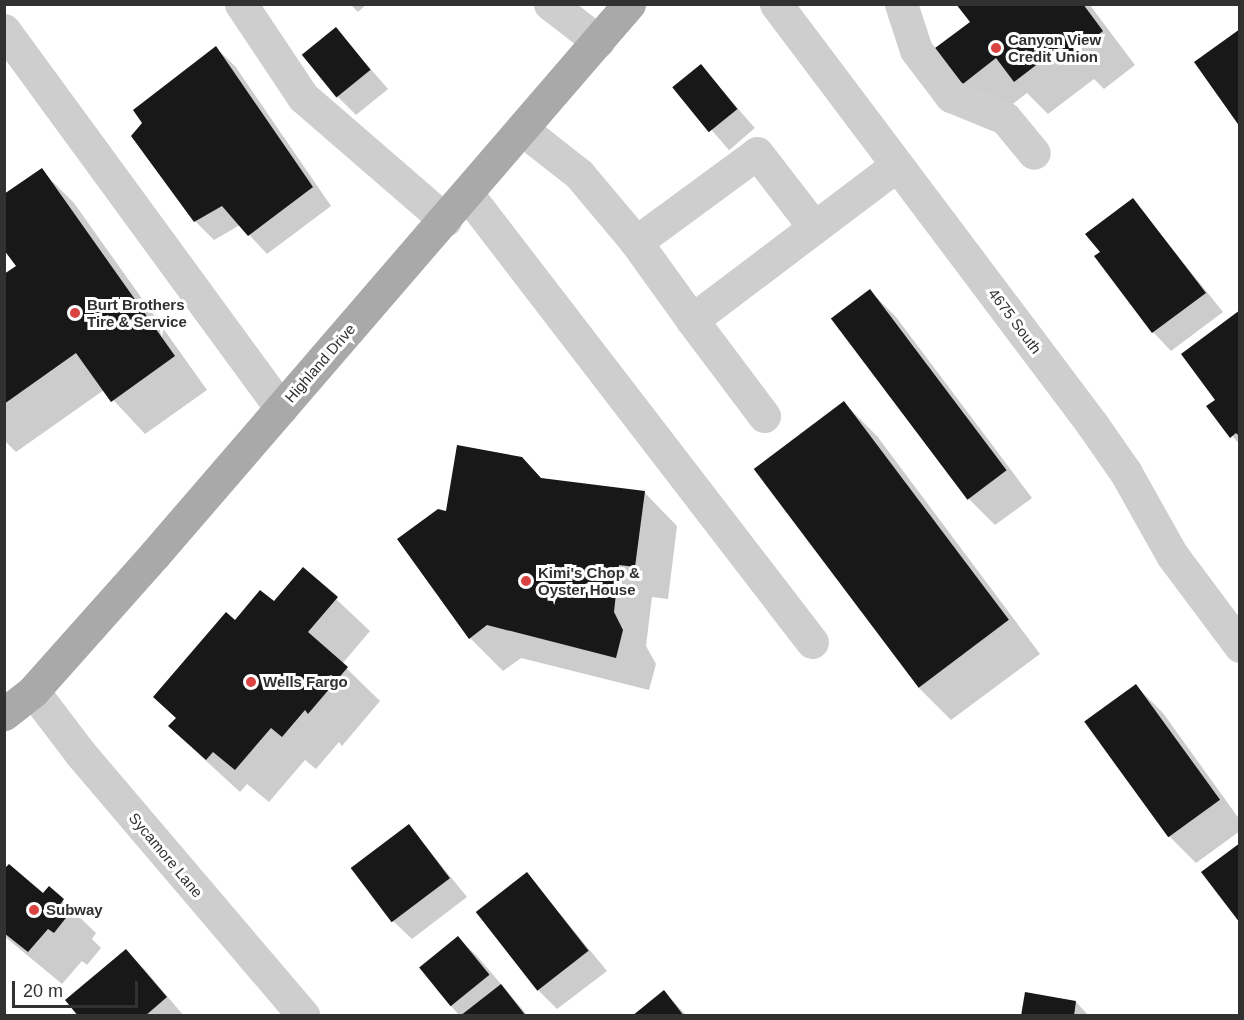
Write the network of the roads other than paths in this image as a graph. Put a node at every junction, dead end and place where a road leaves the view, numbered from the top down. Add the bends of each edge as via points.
1 (241, 4) edge
2 (550, 4) edge
3 (629, 4) edge
4 (776, 4) edge
5 (901, 4) edge
6 (4, 30) edge
7 (598, 41) junction
8 (522, 130) junction
9 (1034, 153) dead end
10 (897, 165) junction
11 (468, 195) junction
12 (445, 220) junction
13 (814, 227) junction
14 (636, 242) junction
15 (692, 320) junction
16 (281, 408) junction
17 (764, 416) dead end
18 (813, 642) dead end
19 (1239, 646) edge
20 (33, 691) junction
21 (4, 714) edge
22 (304, 1016) edge

1 - 12 street via 303,97
2 - 7 street
3 - 7 main road, Highland Drive
4 - 10 street, 4675 South
5 - 9 street via 916,50 951,96 1005,118
6 - 16 street
7 - 8 main road, Highland Drive
8 - 11 main road, Highland Drive
8 - 14 street via 579,174
10 - 13 street
10 - 19 street, 4675 South via 1092,424 1126,473 1172,555
11 - 12 main road, Highland Drive
11 - 18 street
12 - 16 main road, Highland Drive
13 - 14 street via 757,153
13 - 15 street
14 - 15 street
15 - 17 street
16 - 20 main road, Highland Drive
20 - 21 main road, Highland Drive
20 - 22 street, Sycamore Lane via 124,805

